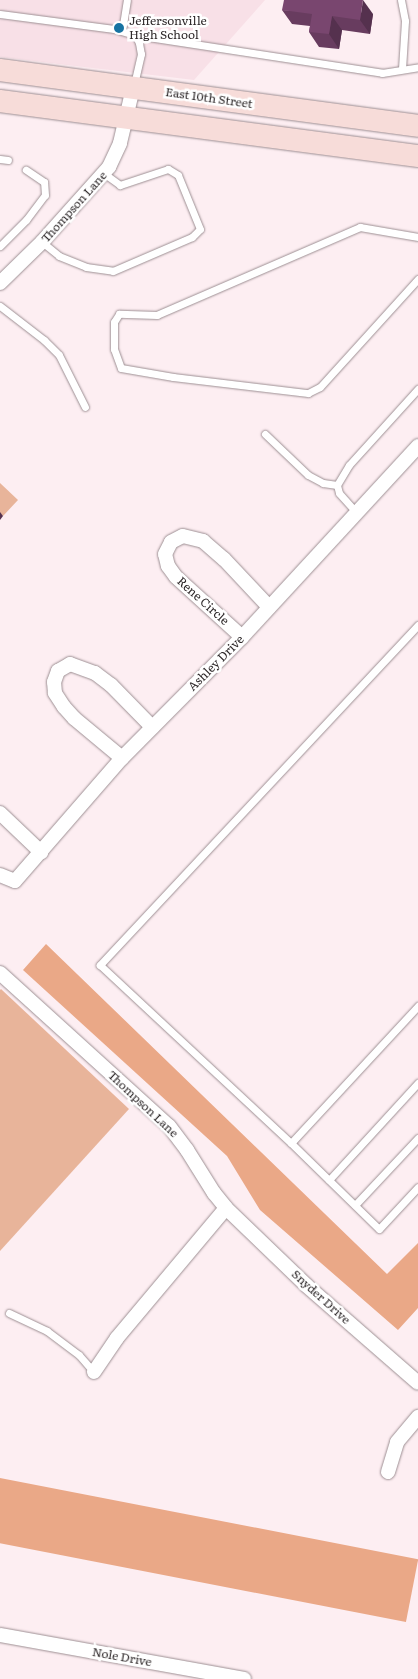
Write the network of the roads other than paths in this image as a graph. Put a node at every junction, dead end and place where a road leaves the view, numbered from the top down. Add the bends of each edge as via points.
1 (127, 0) edge
2 (401, 0) edge
3 (0, 14) edge
4 (122, 31) junction
5 (135, 35) junction
6 (418, 67) edge
7 (402, 69) junction
8 (0, 70) edge
9 (133, 88) junction
10 (0, 101) edge
11 (127, 117) junction
12 (418, 126) edge
13 (418, 156) edge
14 (26, 170) dead end
15 (104, 174) junction
16 (418, 237) edge
17 (42, 242) junction
18 (0, 246) edge
19 (418, 279) edge
20 (0, 283) edge
21 (0, 306) edge
22 (418, 389) edge
23 (85, 407) dead end
24 (265, 434) dead end
25 (418, 446) edge
26 (337, 485) junction
27 (356, 512) junction
28 (269, 607) junction
29 (418, 625) edge
30 (242, 637) junction
31 (152, 727) junction
32 (122, 758) junction
33 (0, 813) edge
34 (41, 852) junction
35 (0, 875) edge
36 (0, 973) edge
37 (418, 1006) edge
38 (418, 1084) edge
39 (418, 1138) edge
40 (291, 1143) junction
41 (329, 1180) junction
42 (418, 1187) edge
43 (355, 1205) junction
44 (226, 1208) junction
45 (9, 1313) dead end
46 (94, 1372) joint
47 (418, 1383) edge
48 (418, 1417) edge
49 (388, 1472) dead end
50 (0, 1635) edge
51 (244, 1679) edge

1 - 4 lane
2 - 7 lane via 405,21
3 - 4 lane
4 - 5 lane
5 - 7 lane via 382,73
5 - 9 lane via 141,54
6 - 7 lane
8 - 9 main road, East 10th Street
9 - 11 street, Thompson Lane
9 - 12 main road, East 10th Street
10 - 11 main road
11 - 13 main road
11 - 15 street, Thompson Lane via 117,151
14 - 18 lane via 44,182 45,195
15 - 17 street, Thompson Lane
15 - 17 lane via 120,185 168,169 178,175 200,230 177,244 113,271 86,267 59,256
16 - 19 lane via 360,227 157,315 119,314 114,322 114,349 120,368 308,393 320,387
17 - 20 street, Thompson Lane
21 - 23 lane via 60,355
22 - 26 lane via 349,465
24 - 26 lane via 308,475 323,483
25 - 27 street, Ashley Drive
26 - 27 lane via 339,493
27 - 28 street, Ashley Drive
28 - 30 street, Ashley Drive
28 - 30 street, Rene Circle via 203,541 183,536 171,542 165,554 176,577
29 - 40 lane via 100,965
30 - 31 street, Ashley Drive
31 - 32 street, Ashley Drive
31 - 32 street via 95,673 70,664 58,671 55,693 64,707
32 - 34 street, Ashley Drive
33 - 34 street
34 - 35 street, Ashley Drive via 14,882
36 - 44 street, Thompson Lane via 169,1126
37 - 40 lane
38 - 41 lane
39 - 43 lane
40 - 41 lane
41 - 43 lane
42 - 43 lane via 378,1228
44 - 46 street via 117,1338
44 - 47 street, Snyder Drive via 307,1286
45 - 46 lane via 47,1331 79,1355
48 - 49 street via 397,1442
50 - 51 street, Nole Drive

